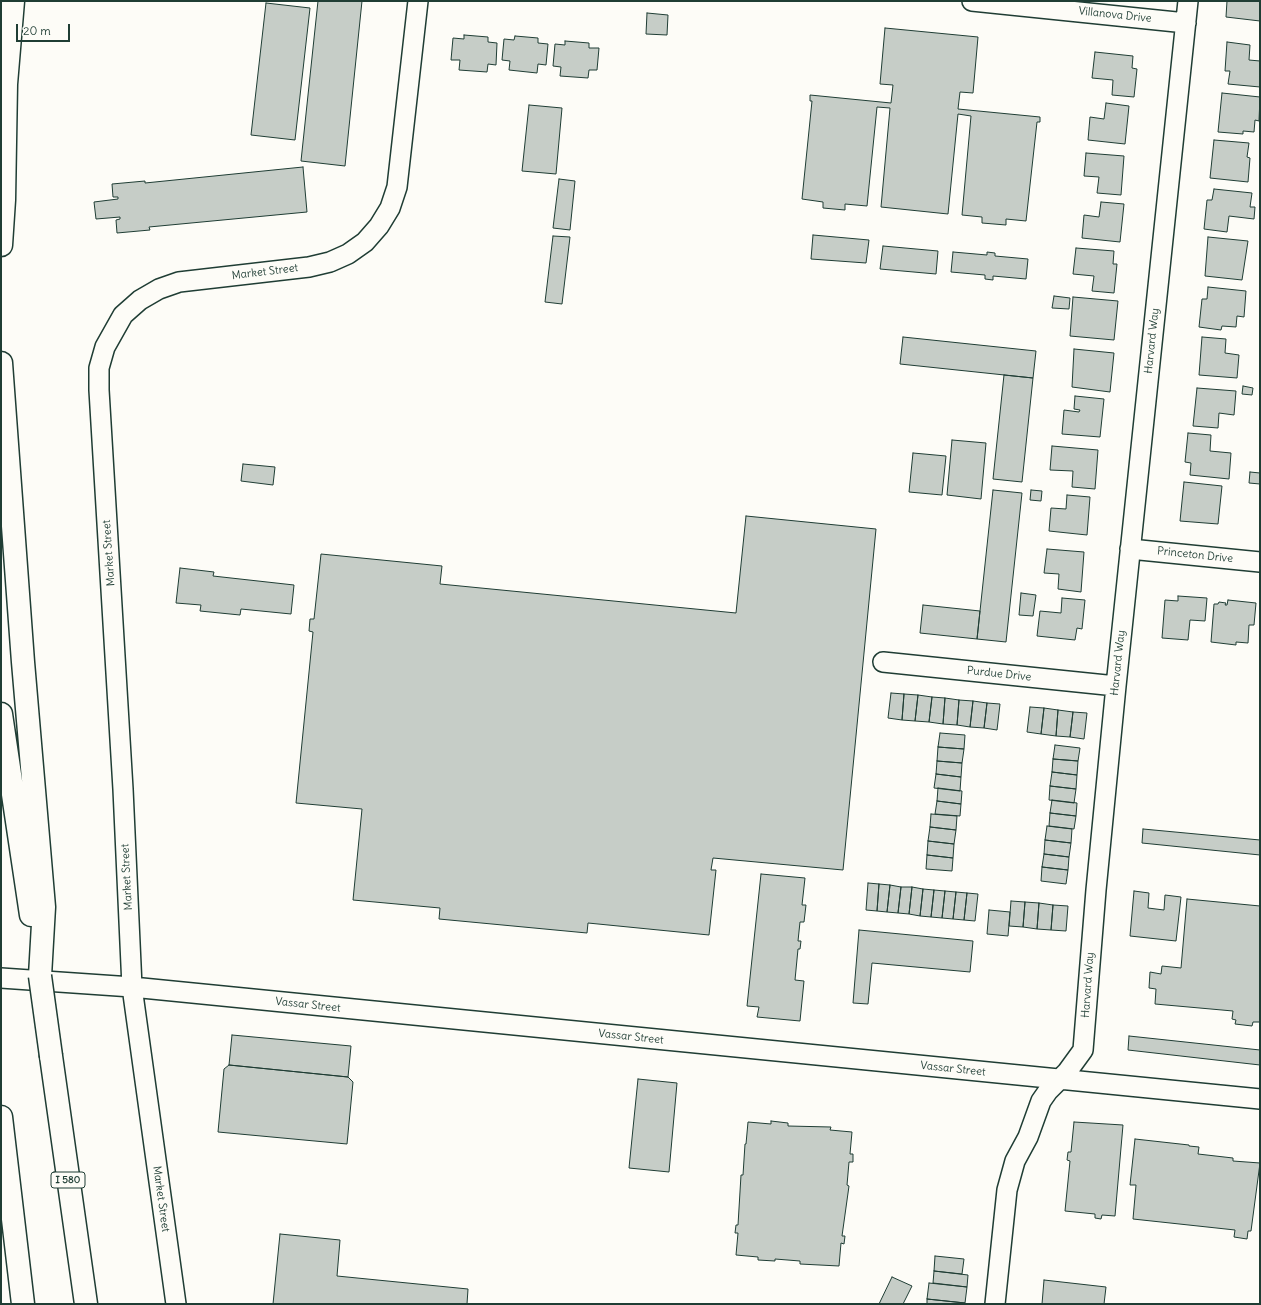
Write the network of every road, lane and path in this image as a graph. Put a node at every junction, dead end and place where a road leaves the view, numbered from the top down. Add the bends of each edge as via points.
1 (13, 1) edge
2 (418, 1) edge
3 (972, 1) edge
4 (1188, 1) edge
5 (1186, 22) junction
6 (1, 245) edge
7 (1, 363) edge
8 (1130, 549) junction
9 (1260, 562) edge
10 (883, 662) dead end
11 (1116, 686) junction
12 (1, 714) edge
13 (36, 908) junction
14 (1, 978) edge
15 (132, 988) junction
16 (1059, 1079) junction
17 (1260, 1099) edge
18 (1, 1117) edge
19 (24, 1304) edge
20 (86, 1304) edge
21 (176, 1304) edge
22 (995, 1304) edge

1 - 6 highway via 6,84
2 - 15 street, Market Street via 397,187 390,208 365,242 348,254 316,266 179,282 159,289 140,300 123,316 105,347 100,368 99,390
3 - 5 street, Villanova Drive
4 - 5 street, Harvard Way
5 - 8 street, Harvard Way
7 - 13 highway via 23,662
8 - 9 street, Princeton Drive
8 - 11 street, Harvard Way
10 - 11 street, Purdue Drive
11 - 16 street, Harvard Way via 1083,1050
12 - 13 highway
13 - 20 highway, I 580, bridge via 40,976
14 - 15 street, Vassar Street
15 - 16 street, Vassar Street
15 - 21 street, Market Street
16 - 17 street, Vassar Street
16 - 22 street, Harvard Way via 1041,1101 1011,1174 1007,1190
18 - 19 highway

